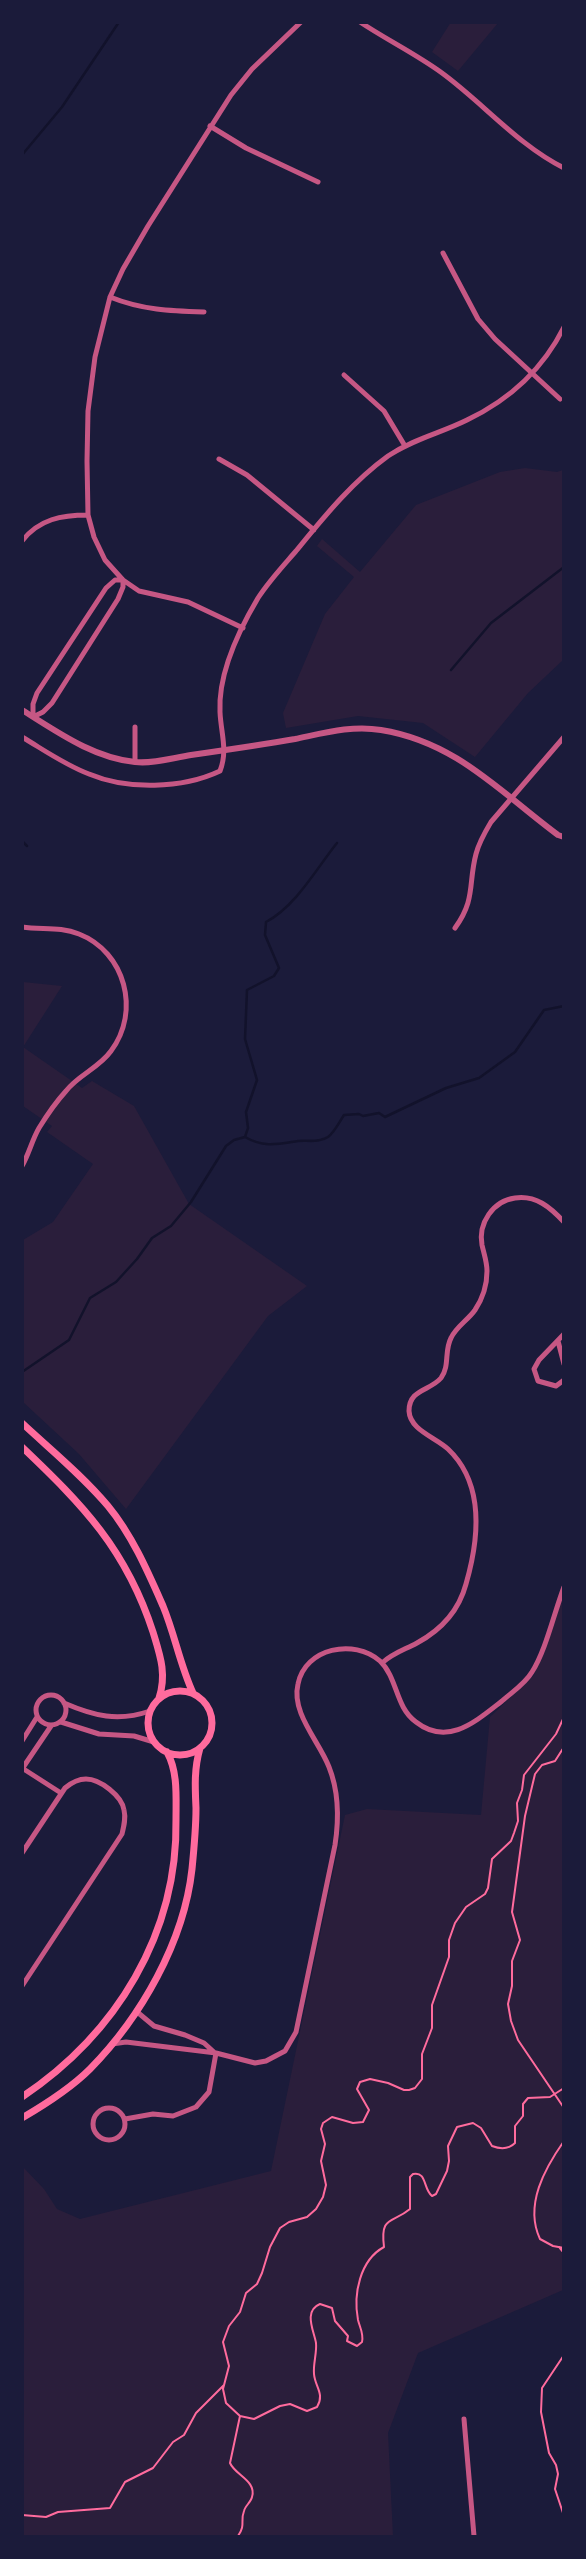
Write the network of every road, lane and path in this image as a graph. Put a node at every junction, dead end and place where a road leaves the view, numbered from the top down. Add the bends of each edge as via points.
1 (301, 22) edge
2 (360, 22) edge
3 (210, 126) junction
4 (564, 168) edge
5 (318, 182) dead end
6 (443, 253) dead end
7 (110, 298) junction
8 (204, 312) dead end
9 (564, 328) edge
10 (532, 374) junction
11 (344, 375) dead end
12 (560, 399) dead end
13 (405, 446) junction
14 (219, 460) dead end
15 (88, 515) junction
16 (314, 530) junction
17 (22, 541) edge
18 (123, 580) junction
19 (243, 628) junction
20 (22, 710) edge
21 (33, 717) junction
22 (135, 727) dead end
23 (22, 737) edge
24 (564, 737) edge
25 (226, 751) junction
26 (135, 762) junction
27 (512, 799) junction
28 (564, 837) edge
29 (22, 927) edge
30 (455, 928) dead end
31 (22, 1166) edge
32 (564, 1222) edge
33 (564, 1334) edge
34 (558, 1340) junction
35 (564, 1364) edge
36 (564, 1380) edge
37 (22, 1423) edge
38 (22, 1447) edge
39 (564, 1588) edge
40 (382, 1663) junction
41 (192, 1693) junction
42 (159, 1698) junction
43 (64, 1703) junction
44 (150, 1711) junction
45 (37, 1717) junction
46 (564, 1717) edge
47 (61, 1722) junction
48 (51, 1726) junction
49 (22, 1741) edge
50 (154, 1742) junction
51 (564, 1747) edge
52 (200, 1748) junction
53 (166, 1752) junction
54 (23, 1768) edge
55 (61, 1793) junction
56 (22, 1853) edge
57 (22, 1986) edge
58 (136, 2011) junction
59 (112, 2044) junction
60 (216, 2053) junction
61 (564, 2088) edge
62 (553, 2095) junction
63 (22, 2097) edge
64 (564, 2108) edge
65 (22, 2118) edge
66 (125, 2119) junction
67 (564, 2141) edge
68 (559, 2247) junction
69 (564, 2248) edge
70 (564, 2253) edge
71 (564, 2355) edge
72 (225, 2384) junction
73 (240, 2416) junction
74 (464, 2420) dead end
75 (22, 2515) edge
76 (564, 2516) edge
77 (238, 2536) edge
78 (474, 2536) edge

1 - 3 street via 252,69
2 - 4 street via 443,73 514,134
3 - 5 street via 246,148
3 - 7 street via 123,269
6 - 10 street via 478,319
7 - 8 street via 158,311
7 - 15 street via 95,357 88,411
9 - 10 street
10 - 12 street
10 - 13 street via 515,390 467,420
11 - 13 street via 384,411
13 - 16 street via 364,475
14 - 16 street via 247,475
15 - 17 street via 50,520 32,529
15 - 18 street via 105,560
16 - 19 street via 259,598
18 - 19 street via 139,590 188,602
18 - 21 street via 124,587 118,598 52,703
18 - 21 street via 115,580 106,588 37,693 32,704
19 - 25 street via 222,685 220,711
20 - 21 street
21 - 26 street via 70,740
22 - 26 street
23 - 25 street via 91,775 142,785 210,776 220,771
24 - 27 street
25 - 26 street
25 - 27 street via 345,729 380,730 415,738 448,752
27 - 28 street
27 - 30 street via 481,838 475,856 470,899
29 - 31 street via 62,929 87,938 112,960 126,994 125,1019 116,1044 100,1064 71,1084 44,1121
32 - 40 street via 543,1203 524,1197 496,1206 485,1221 482,1237 487,1270 484,1294 451,1337 443,1375 415,1395 409,1408 413,1423 448,1450 471,1485 477,1518 468,1575 460,1600 442,1625 430,1636 395,1652
33 - 34 street
34 - 35 street
34 - 36 street via 538,1360 534,1369 538,1381 548,1385 556,1386
37 - 41 main road via 102,1500 125,1531 163,1607
38 - 42 main road via 81,1504 104,1532 126,1569 141,1598 163,1669 164,1683
39 - 40 street via 528,1678 464,1729 441,1732 415,1722 401,1704
40 - 60 street via 364,1652 334,1649 314,1658 300,1676 298,1705 330,1769 338,1820 296,2032 285,2050 266,2061 254,2063
41 - 42 main road via 175,1691
41 - 52 main road via 202,1699 212,1718 207,1740
42 - 44 main road
43 - 44 street via 122,1718
43 - 45 street via 58,1696 44,1697 37,1704
43 - 47 street via 66,1711
44 - 50 main road via 148,1727
45 - 48 street via 43,1724
45 - 49 street
46 - 72 path via 556,1734 524,1775 517,1803 518,1821 511,1841 492,1859 485,1894 466,1907 455,1923 449,1940 446,1970 432,2005 432,2028 422,2054 422,2079 415,2088 404,2090 375,2080 364,2080 357,2089 368,2110 363,2122 353,2123 332,2117 322,2123 325,2144 320,2161 325,2191 316,2210 307,2218 285,2224 273,2240 257,2284 246,2294 240,2312 224,2336 223,2349 229,2366
47 - 48 street
47 - 50 street via 99,1734 134,1736
48 - 54 street
50 - 53 main road
51 - 62 path via 555,1761 542,1765 535,1774 525,1816 512,1912 520,1940 512,1961 508,2004 518,2040
52 - 53 main road via 184,1755
52 - 58 main road via 194,1774 194,1838 186,1900 172,1942
53 - 63 main road via 173,1762 176,1779 174,1859 163,1918 152,1946 125,1993 92,2039 70,2062
54 - 55 street
55 - 56 street
55 - 57 street via 79,1780 88,1779 99,1784 119,1799 124,1808 125,1823 122,1834
58 - 59 main road
58 - 60 street via 154,2026 204,2043
59 - 60 street via 126,2042
59 - 65 main road via 89,2070
60 - 66 street via 209,2092 196,2107 173,2116 153,2114
61 - 62 path
62 - 64 path
62 - 73 path via 525,2100 523,2116 516,2126 515,2144 511,2147 492,2146 478,2125 470,2123 457,2127 448,2146 447,2171 436,2194 429,2194 423,2176 417,2172 410,2178 410,2209 388,2221 384,2229 384,2247 367,2261 359,2283 357,2312 362,2342 357,2346 347,2341 348,2336 335,2321 332,2308 320,2304 313,2311 310,2322 316,2343 314,2375 321,2392 317,2407 307,2411 290,2404 254,2420
66 - 66 street via 119,2110 102,2109 94,2116 94,2128 104,2139 114,2140 125,2130
67 - 68 path via 541,2177 535,2216 540,2238
68 - 69 path
68 - 70 path
71 - 76 path via 542,2388 542,2412 549,2454 558,2474 555,2489
72 - 73 path via 226,2402
72 - 75 path via 196,2413 184,2435 173,2442 153,2468 125,2482 110,2508 58,2512 46,2517
73 - 77 path via 230,2463 252,2488 252,2497 244,2510 244,2524
74 - 78 street

